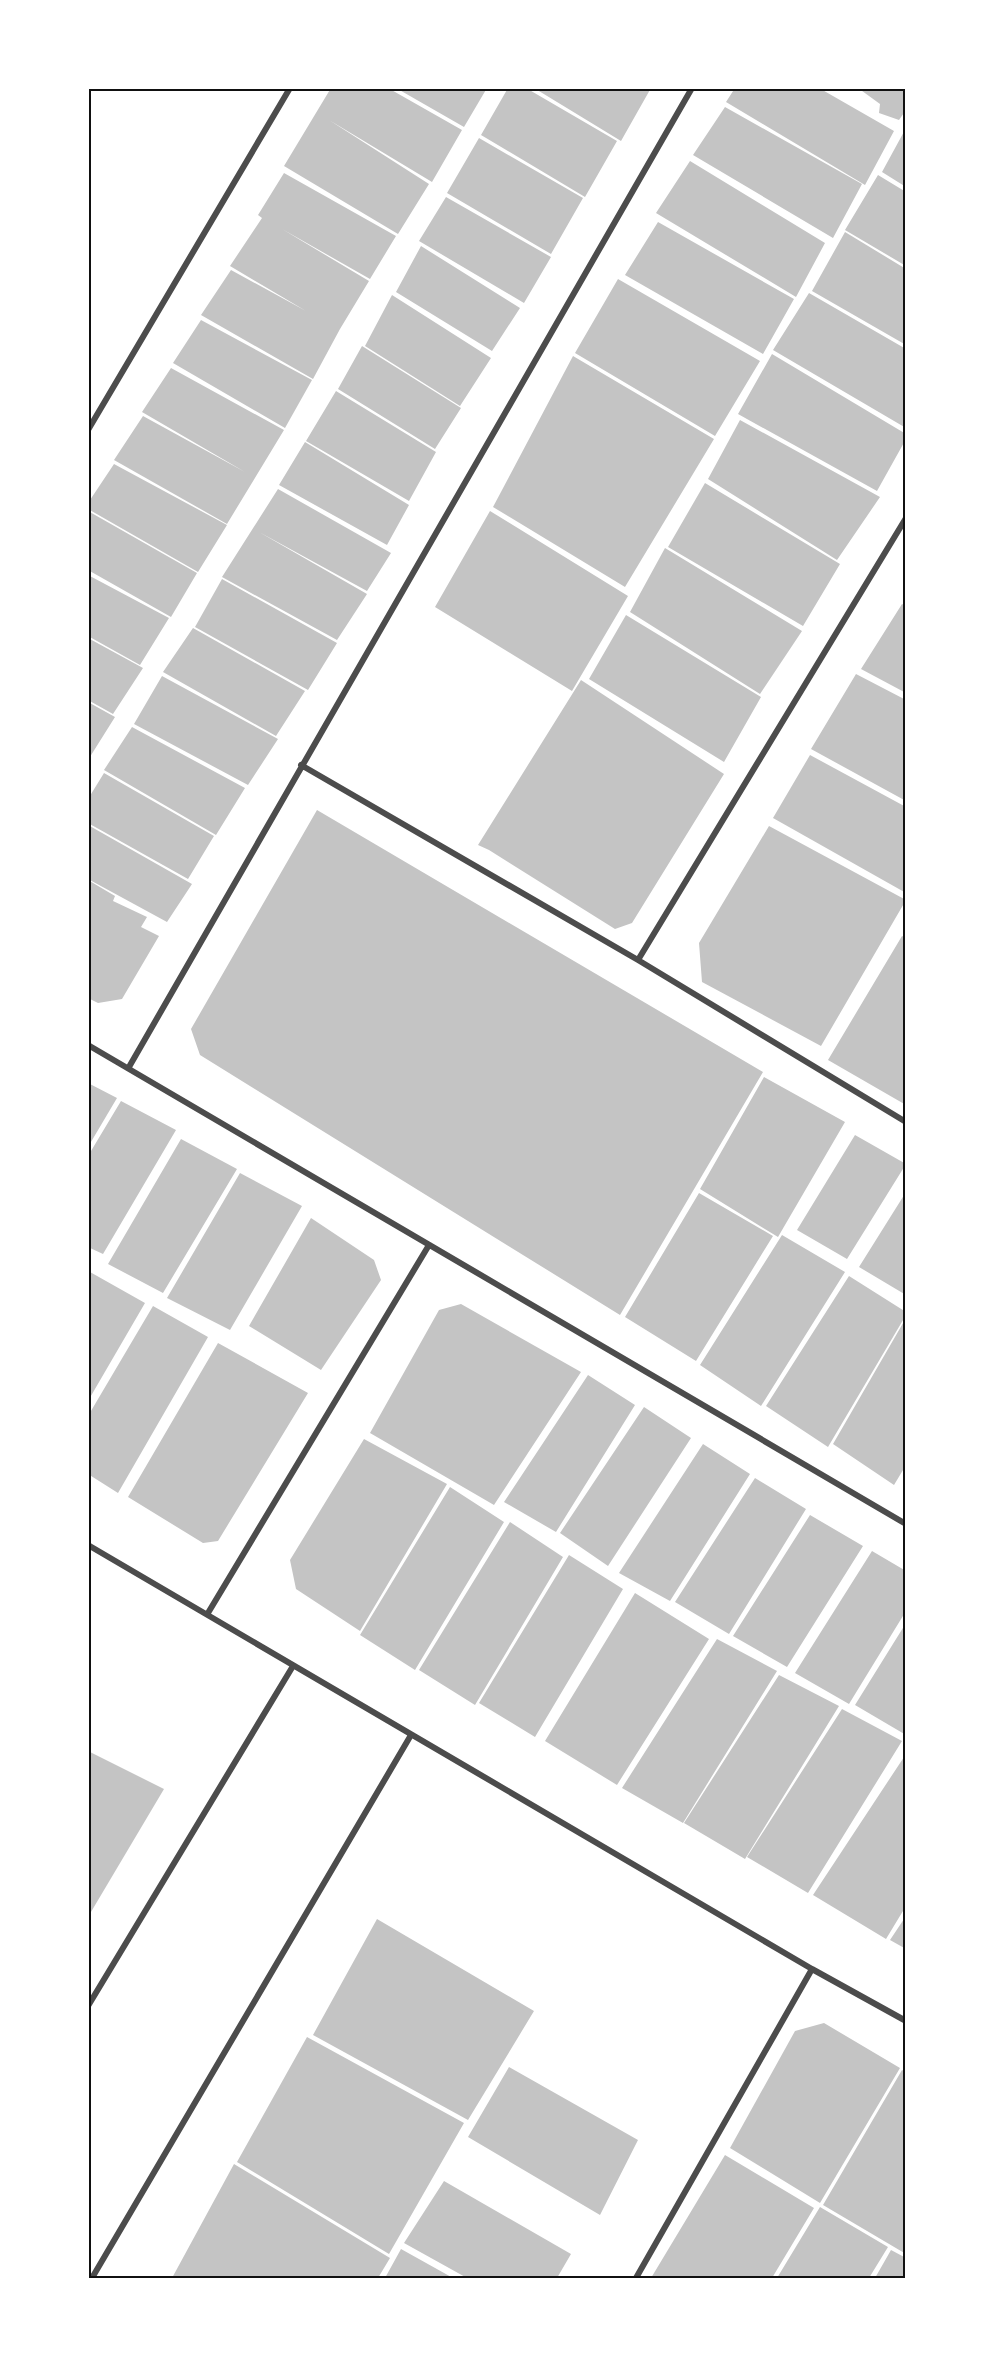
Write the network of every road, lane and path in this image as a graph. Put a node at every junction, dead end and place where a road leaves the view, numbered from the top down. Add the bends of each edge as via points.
1 (290, 88) edge
2 (693, 88) edge
3 (88, 430) edge
4 (906, 518) edge
5 (302, 765) junction
6 (638, 960) junction
7 (88, 1045) edge
8 (129, 1067) junction
9 (906, 1122) edge
10 (429, 1245) junction
11 (906, 1524) edge
12 (88, 1545) edge
13 (208, 1613) junction
14 (293, 1666) junction
15 (411, 1735) junction
16 (812, 1969) junction
17 (88, 2006) edge
18 (906, 2021) edge
19 (92, 2278) edge
20 (636, 2278) edge

1 - 3 street
2 - 5 street
4 - 6 street
5 - 6 street
5 - 8 street
6 - 9 street
7 - 8 street
8 - 10 street
10 - 11 street
10 - 13 street
12 - 13 street
13 - 14 street
14 - 15 street
14 - 17 street
15 - 16 street
15 - 19 street
16 - 18 street
16 - 20 street

